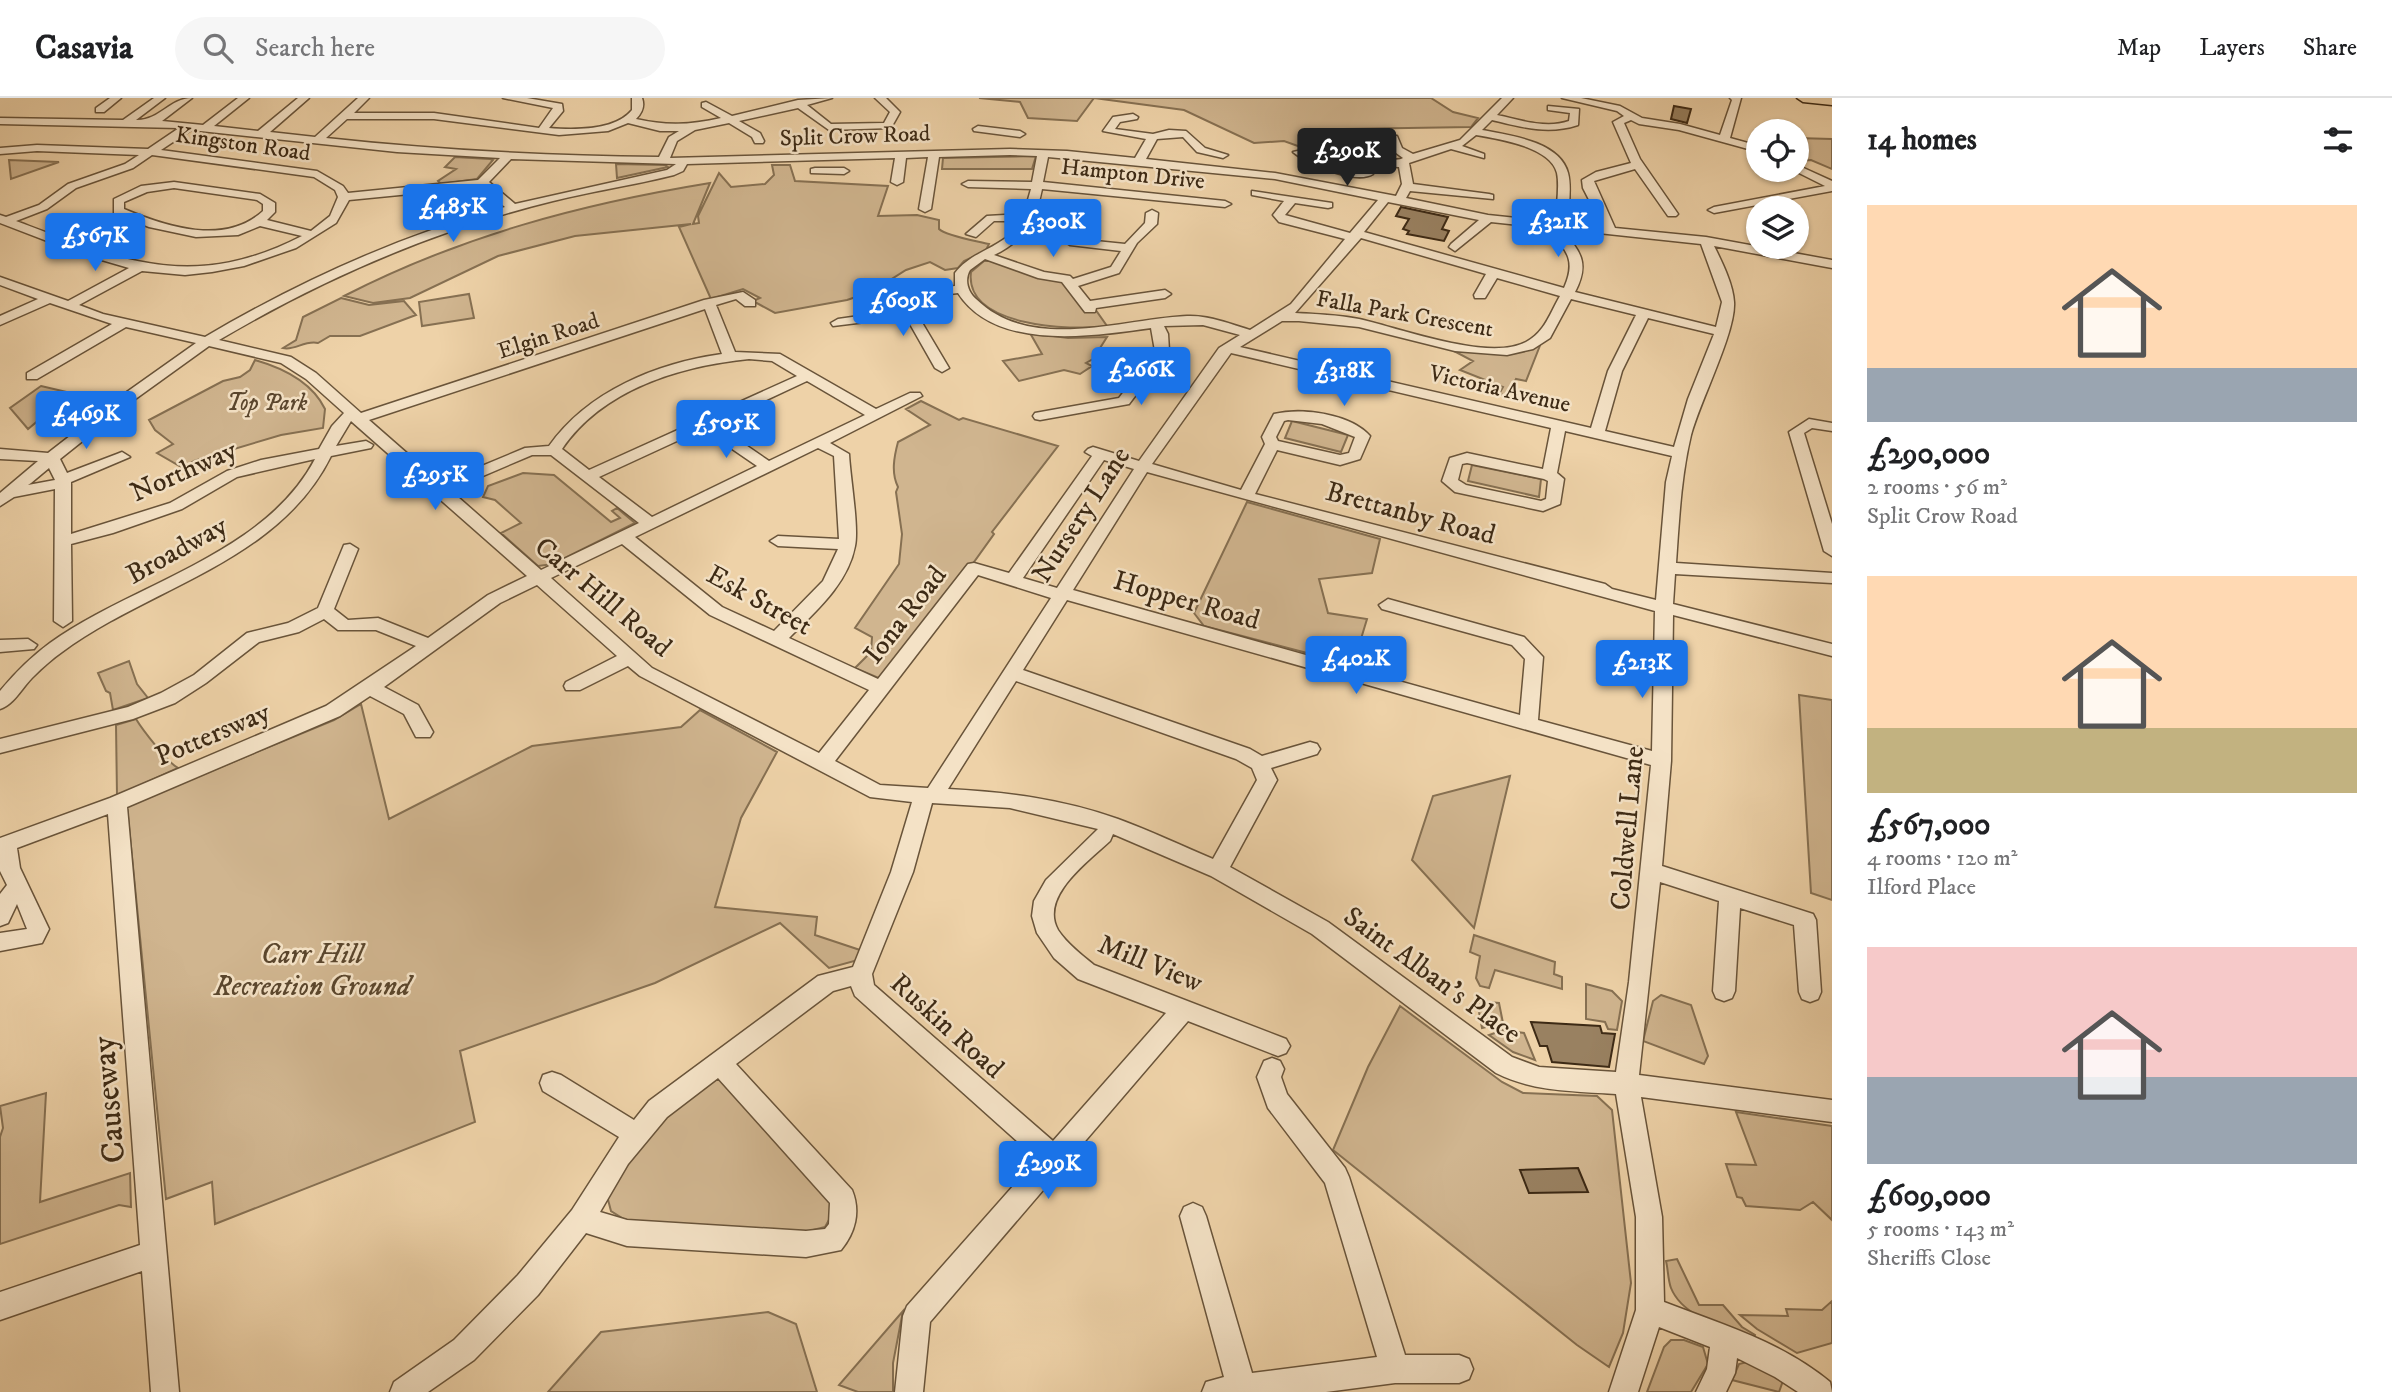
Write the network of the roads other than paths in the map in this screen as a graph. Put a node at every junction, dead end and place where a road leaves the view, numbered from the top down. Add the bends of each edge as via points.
1 (116, 98) edge
2 (160, 98) edge
3 (187, 98) edge
4 (244, 98) edge
5 (304, 98) edge
6 (364, 98) edge
7 (508, 98) edge
8 (637, 98) edge
9 (827, 98) edge
10 (880, 98) edge
11 (1508, 98) edge
12 (1567, 98) edge
13 (1629, 98) edge
14 (1735, 98) edge
15 (1803, 98) edge
16 (1593, 101) edge
17 (1832, 101) edge
18 (798, 103) junction
19 (706, 105) dead end
20 (1552, 108) dead end
21 (100, 110) dead end
22 (1624, 113) junction
23 (343, 116) junction
24 (1490, 116) junction
25 (1133, 117) dead end
26 (730, 118) junction
27 (628, 120) junction
28 (0, 121) edge
29 (126, 123) junction
30 (151, 124) junction
31 (190, 126) junction
32 (206, 127) junction
33 (660, 128) junction
34 (692, 128) junction
35 (542, 130) junction
36 (1475, 132) junction
37 (262, 133) junction
38 (1020, 134) dead end
39 (1153, 137) junction
40 (1393, 138) dead end
41 (1725, 138) junction
42 (319, 139) junction
43 (673, 139) junction
44 (759, 141) dead end
45 (1746, 145) edge
46 (1455, 147) junction
47 (0, 151) edge
48 (149, 152) junction
49 (1298, 152) dead end
50 (900, 153) junction
51 (934, 153) junction
52 (973, 153) junction
53 (1043, 153) junction
54 (1223, 155) dead end
55 (508, 156) junction
56 (1480, 156) dead end
57 (823, 157) junction
58 (1406, 160) junction
59 (663, 161) junction
60 (1138, 163) junction
61 (681, 165) junction
62 (1636, 165) junction
63 (844, 171) dead end
64 (733, 172) dead end
65 (1809, 175) edge
66 (897, 182) dead end
67 (80, 183) junction
68 (483, 183) junction
69 (968, 184) dead end
70 (1036, 185) junction
71 (1408, 187) junction
72 (1832, 187) edge
73 (116, 191) junction
74 (1256, 193) dead end
75 (344, 197) junction
76 (1489, 197) dead end
77 (1393, 198) junction
78 (1292, 199) junction
79 (1225, 204) dead end
80 (1328, 205) dead end
81 (512, 207) junction
82 (925, 209) dead end
83 (1714, 210) dead end
84 (1672, 214) dead end
85 (1029, 217) junction
86 (1488, 218) junction
87 (3, 220) edge
88 (258, 222) junction
89 (1167, 222) dead end
90 (1557, 225) junction
91 (1072, 226) dead end
92 (1611, 231) junction
93 (972, 234) dead end
94 (313, 235) junction
95 (1356, 236) junction
96 (1706, 241) junction
97 (1455, 247) dead end
98 (1127, 248) junction
99 (984, 255) junction
100 (1832, 264) edge
101 (218, 267) junction
102 (139, 268) junction
103 (1493, 273) junction
104 (0, 281) edge
105 (1071, 284) junction
106 (213, 285) dead end
107 (962, 289) junction
108 (1165, 294) dead end
109 (1568, 294) junction
110 (1480, 295) dead end
111 (47, 300) junction
112 (709, 303) junction
113 (750, 303) dead end
114 (67, 307) junction
115 (1643, 312) junction
116 (908, 313) junction
117 (252, 317) junction
118 (1279, 317) junction
119 (0, 321) edge
120 (123, 323) junction
121 (838, 323) dead end
122 (1156, 324) junction
123 (1722, 332) junction
124 (1250, 334) junction
125 (208, 341) junction
126 (1228, 348) junction
127 (257, 352) junction
128 (730, 357) junction
129 (919, 361) dead end
130 (32, 376) dead end
131 (808, 376) junction
132 (915, 396) dead end
133 (876, 415) junction
134 (354, 416) junction
135 (1040, 416) dead end
136 (704, 423) junction
137 (1559, 425) junction
138 (1832, 427) edge
139 (1597, 434) junction
140 (819, 443) junction
141 (1272, 444) junction
142 (366, 445) dead end
143 (554, 450) junction
144 (328, 452) junction
145 (1679, 453) junction
146 (0, 454) edge
147 (122, 457) dead end
148 (52, 458) junction
149 (1143, 466) junction
150 (768, 467) junction
151 (1549, 475) junction
152 (588, 476) junction
153 (63, 481) junction
154 (438, 490) junction
155 (3, 495) edge
156 (1246, 496) junction
157 (651, 524) junction
158 (624, 537) junction
159 (64, 541) junction
160 (778, 541) dead end
161 (848, 544) junction
162 (350, 549) dead end
163 (1832, 551) edge
164 (1668, 568) junction
165 (537, 578) junction
166 (1832, 578) edge
167 (1013, 580) junction
168 (1062, 594) junction
169 (1388, 605) dead end
170 (1664, 607) junction
171 (325, 611) junction
172 (63, 621) dead end
173 (344, 626) junction
174 (293, 628) junction
175 (777, 639) junction
176 (28, 645) dead end
177 (0, 646) edge
178 (431, 646) junction
179 (1832, 650) edge
180 (629, 658) junction
181 (1011, 672) junction
182 (573, 686) dead end
183 (370, 688) junction
184 (881, 688) junction
185 (0, 703) edge
186 (1528, 724) junction
187 (424, 732) dead end
188 (0, 746) edge
189 (1310, 749) dead end
190 (1661, 761) junction
191 (1260, 764) junction
192 (821, 765) junction
193 (929, 795) junction
194 (117, 803) junction
195 (1103, 835) dead end
196 (3, 845) edge
197 (1218, 870) junction
198 (1651, 871) junction
199 (18, 887) junction
200 (1730, 897) junction
201 (0, 917) edge
202 (0, 942) edge
203 (860, 974) junction
204 (1724, 991) dead end
205 (1810, 992) dead end
206 (1184, 1009) junction
207 (719, 1063) junction
208 (552, 1083) dead end
209 (1626, 1084) junction
210 (1832, 1111) edge
211 (635, 1134) junction
212 (1054, 1158) junction
213 (1194, 1216) dead end
214 (582, 1219) junction
215 (153, 1254) junction
216 (0, 1306) edge
217 (1650, 1310) junction
218 (1725, 1340) junction
219 (1459, 1368) dead end
220 (1395, 1369) junction
221 (1229, 1390) edge
222 (165, 1392) edge
223 (404, 1392) edge
224 (909, 1392) edge
225 (1623, 1392) edge
226 (1710, 1392) edge
227 (1820, 1392) edge

1 - 21 street
2 - 29 street
3 - 30 street
4 - 32 street
5 - 37 street
6 - 23 street
7 - 35 street via 558,106
8 - 27 street via 639,107
9 - 18 street
10 - 18 street via 895,112 887,126 829,127
11 - 24 street
12 - 16 street
13 - 22 street
14 - 41 street
15 - 17 main road
16 - 22 street
18 - 26 street
19 - 26 street
20 - 24 street via 1575,111 1574,123 1537,128
22 - 41 street
22 - 62 street via 1619,122
23 - 35 street via 437,116
23 - 42 street
24 - 36 street
25 - 39 street via 1117,119 1106,136
26 - 34 street
26 - 44 street
27 - 33 street
27 - 35 street via 588,130
28 - 29 street, Split Crow Road
29 - 30 street, Split Crow Road
30 - 31 street, Split Crow Road
31 - 32 street, Split Crow Road
31 - 48 street
32 - 37 street, Split Crow Road
33 - 34 street
33 - 43 street
34 - 43 street
36 - 46 street
36 - 90 street via 1528,145 1557,162 1562,170
37 - 42 street, Split Crow Road
38 - 52 street via 981,124
39 - 54 street via 1186,134 1201,149
39 - 60 street
40 - 58 street
41 - 45 street
42 - 55 street, Split Crow Road
43 - 59 street
46 - 56 street
46 - 58 street
47 - 48 street, Kingston Road
48 - 67 street via 129,166
48 - 75 street, Kingston Road via 317,174 340,188
49 - 58 street via 1336,170 1367,174 1369,164
50 - 51 street, Split Crow Road
50 - 57 street, Split Crow Road
50 - 66 street
51 - 52 street, Split Crow Road
51 - 82 street
52 - 53 street, Split Crow Road
53 - 60 street, Split Crow Road
53 - 70 street
55 - 59 street, Split Crow Road
55 - 68 street
57 - 61 street, Split Crow Road
57 - 63 street via 820,171
58 - 71 street
59 - 61 street, Split Crow Road
60 - 77 street, Split Crow Road via 1275,176
61 - 64 street via 724,167
61 - 81 street
62 - 84 street
62 - 92 street via 1588,180
65 - 72 street
67 - 73 street
67 - 87 street via 43,207
68 - 75 street
68 - 81 street
69 - 70 street, Hampton Drive
70 - 79 street, Hampton Drive via 1207,196
70 - 85 street
71 - 76 street
71 - 77 street, Nursery Lane
72 - 83 street
73 - 88 street via 118,211 193,235 224,234
73 - 88 street via 174,185 260,197 270,208
74 - 78 street
75 - 94 street via 334,219
77 - 86 street, Split Crow Road
77 - 95 street, Nursery Lane
78 - 80 street
78 - 95 street via 1279,215 1283,220
81 - 117 street via 426,236
85 - 93 street via 981,218
85 - 99 street via 1013,240
86 - 90 street, Split Crow Road
86 - 97 street
87 - 102 street
88 - 94 street
89 - 98 street via 1152,217 1149,228
90 - 92 street, Split Crow Road
90 - 109 street via 1577,256 1578,273
91 - 98 street via 1070,245
92 - 96 street, Split Crow Road
94 - 101 street via 288,249
95 - 103 street
95 - 118 street, Nursery Lane via 1296,307
96 - 100 street, Split Crow Road
96 - 123 street, Coldwell Lane via 1728,302
98 - 105 street via 1115,270
99 - 105 street
99 - 107 street via 961,273
101 - 102 street
101 - 106 street
102 - 114 street
103 - 109 street
103 - 110 street
104 - 111 street, Carr Hill Road
105 - 108 street via 1088,307
107 - 116 street via 898,293
107 - 122 street via 984,312 1028,328 1083,333
109 - 115 street
109 - 118 street, Falla Park Crescent via 1544,336 1523,347 1493,352 1335,319
111 - 114 street, Carr Hill Road
111 - 119 street
112 - 113 street, Elgin Road via 738,295
112 - 128 street
112 - 134 street, Elgin Road
114 - 120 street, Carr Hill Road
115 - 123 street
115 - 139 street via 1615,371
116 - 121 street via 861,325
116 - 129 street via 939,363
117 - 125 street
117 - 127 street via 249,337
118 - 124 street, Nursery Lane
120 - 125 street, Carr Hill Road
120 - 130 street
122 - 124 street via 1204,321
122 - 135 street via 1162,351 1124,401
123 - 145 street, Coldwell Lane
124 - 126 street, Nursery Lane
125 - 127 street, Carr Hill Road
125 - 148 street
126 - 137 street, Victoria Avenue
126 - 149 street, Nursery Lane
127 - 134 street, Carr Hill Road via 286,360 311,376
128 - 131 street via 775,357
128 - 143 street via 666,372 617,393 584,414
131 - 133 street
131 - 136 street
132 - 133 street, Pottersway
133 - 140 street, Pottersway
134 - 144 street, Broadway via 339,422
134 - 154 street, Carr Hill Road
136 - 150 street
136 - 152 street
137 - 139 street, Victoria Avenue
137 - 151 street
138 - 163 street via 1809,424 1796,432
139 - 145 street, Victoria Avenue
140 - 150 street, Pottersway
140 - 161 street via 841,454
141 - 141 street via 1340,460 1355,456 1363,436 1354,429 1293,414 1279,416 1269,437
141 - 156 street
142 - 144 street, Northway
143 - 152 street
143 - 154 street via 530,451
144 - 159 street, Northway via 232,474 176,506
144 - 185 street, Broadway via 303,489 258,532 210,564 73,636 46,656
145 - 164 street, Coldwell Lane
146 - 148 street
147 - 153 street
148 - 153 street
148 - 155 street
149 - 156 street, Brettanby Road
149 - 167 street, Brettanby Road via 1097,453
149 - 168 street, Nursery Lane
150 - 157 street, Pottersway
151 - 151 street via 1467,458 1455,461 1450,481 1461,489 1542,506 1554,501 1556,479
152 - 157 street
153 - 155 street
153 - 159 street
154 - 165 street, Carr Hill Road
156 - 170 street, Brettanby Road
157 - 158 street, Pottersway
158 - 165 street, Pottersway
158 - 175 street, Esk Street via 716,611
159 - 172 street
160 - 161 street
161 - 175 street via 834,581
162 - 171 street
164 - 166 street
164 - 170 street, Coldwell Lane
165 - 178 street, Pottersway via 483,606
165 - 180 street, Carr Hill Road
167 - 168 street, Iona Road
167 - 184 street, Iona Road via 974,568
168 - 181 street, Nursery Lane
168 - 186 street, Hopper Road
169 - 186 street via 1518,641 1528,649 1535,666
170 - 179 street, Brettanby Road
170 - 190 street, Coldwell Lane
171 - 173 street
171 - 174 street
173 - 174 street
173 - 178 street via 378,624
174 - 188 street via 253,637 168,698 133,712
175 - 184 street, Esk Street
176 - 177 street
178 - 183 street, Pottersway
180 - 182 street
180 - 192 street, Carr Hill Road via 646,672
181 - 191 street
181 - 193 street, Nursery Lane
183 - 187 street via 411,710
183 - 194 street, Pottersway via 295,729
184 - 192 street, Iona Road
186 - 190 street, Hopper Road
189 - 191 street
190 - 198 street, Coldwell Lane
191 - 197 street via 1267,779
192 - 193 street, Carr Hill Road via 877,792
193 - 197 street, Carr Hill Road via 1010,800 1051,808 1112,825
193 - 203 street, Ruskin Road
194 - 196 street, Pottersway
194 - 215 street, Causeway
195 - 206 street, Mill View via 1043,900 1049,937 1086,972
196 - 199 street
197 - 209 street, Saint Alban's Place via 1320,928 1504,1065 1539,1078
198 - 200 street
198 - 209 street, Coldwell Lane
199 - 201 street
199 - 202 street via 38,929 34,937
200 - 204 street
200 - 205 street via 1805,919
203 - 207 street via 826,984
203 - 212 street, Ruskin Road via 863,989
206 - 212 street
206 - 220 street, Mill View via 1275,1057 1269,1077 1277,1100 1336,1177
207 - 211 street via 658,1109
207 - 214 street via 843,1199 842,1228 832,1241 806,1244 627,1233
208 - 211 street
209 - 210 street, Saint Alban's Place
209 - 217 street via 1649,1217
211 - 214 street
212 - 224 street via 917,1316
213 - 221 street
214 - 223 street via 528,1285 464,1350
215 - 216 street
215 - 222 street, Causeway
217 - 218 street
217 - 225 street
218 - 226 street via 1721,1373
218 - 227 street via 1806,1378
219 - 220 street
220 - 221 street

